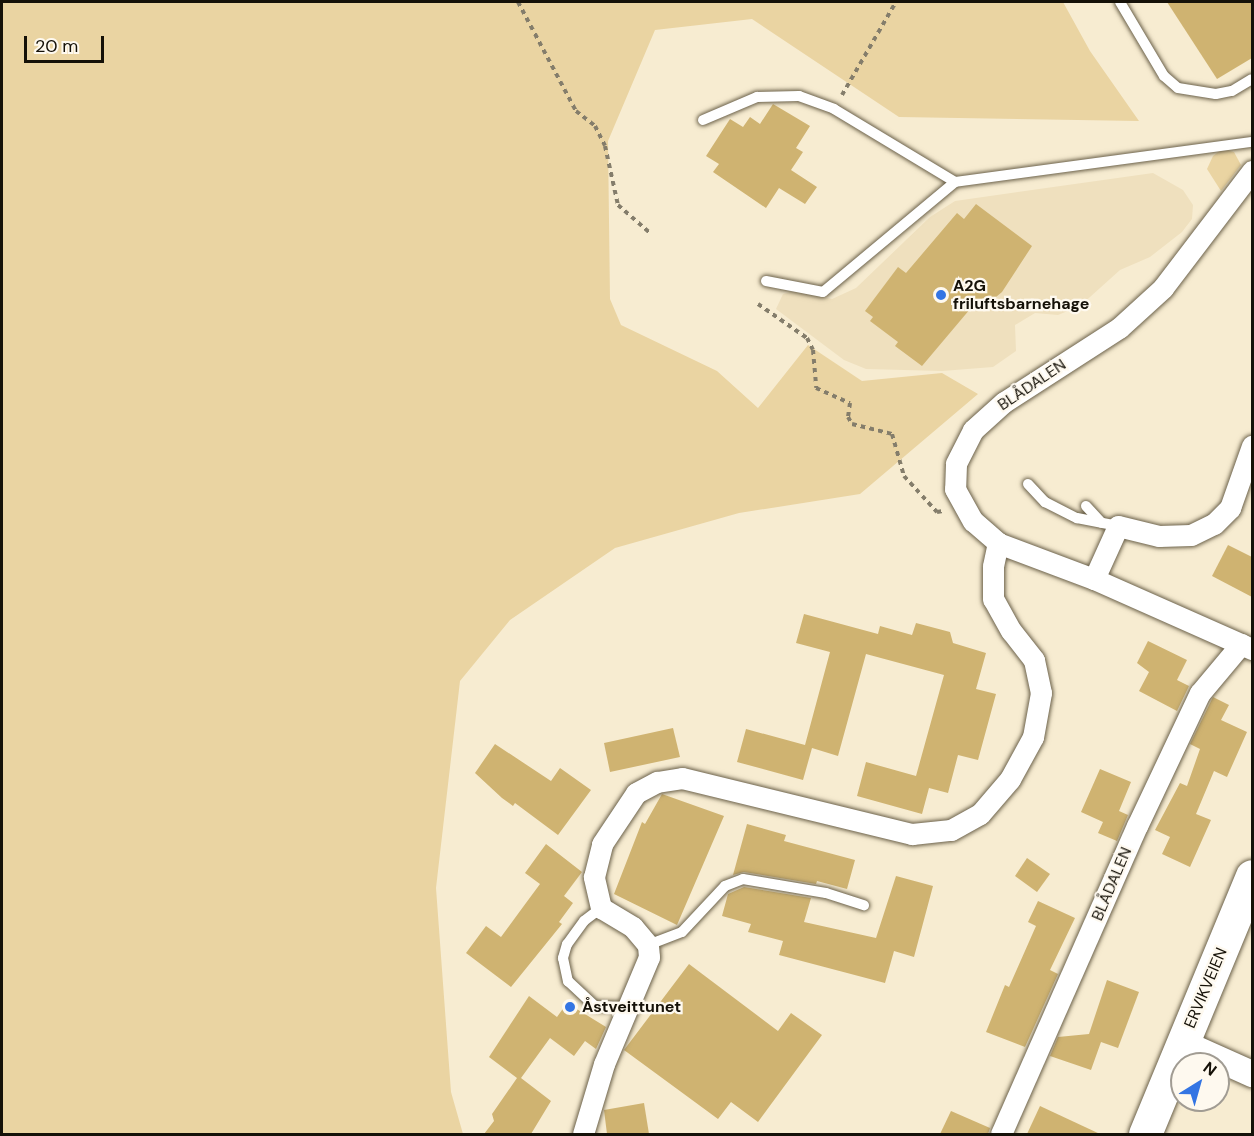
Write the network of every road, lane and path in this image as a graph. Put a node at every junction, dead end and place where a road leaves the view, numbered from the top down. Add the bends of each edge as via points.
1 (518, 2) edge
2 (896, 2) edge
3 (1120, 2) edge
4 (1252, 78) edge
5 (834, 109) junction
6 (702, 120) dead end
7 (1252, 142) edge
8 (1252, 171) edge
9 (955, 182) junction
10 (649, 232) dead end
11 (766, 281) dead end
12 (758, 304) dead end
13 (1252, 446) edge
14 (1028, 484) dead end
15 (963, 504) junction
16 (1086, 506) dead end
17 (1110, 524) junction
18 (998, 543) junction
19 (1094, 579) junction
20 (1247, 647) edge
21 (1252, 876) edge
22 (864, 905) dead end
23 (601, 908) junction
24 (648, 945) junction
25 (628, 1007) junction
26 (1183, 1043) junction
27 (1252, 1074) edge
28 (583, 1134) edge
29 (1001, 1134) edge
30 (1145, 1134) edge

1 - 10 path via 576,111 596,126 605,146 618,205
2 - 5 path
3 - 4 lane via 1164,76 1178,88 1216,94 1232,91
5 - 6 lane via 799,96 757,97
5 - 9 lane
7 - 9 lane
8 - 15 street, BLÅDALEN via 1163,288 1119,328 1004,402 973,430 956,464 955,489
9 - 11 lane via 823,292
12 - 15 path via 807,338 813,350 816,388 850,403 848,417 852,424 892,434 904,476 937,512
13 - 17 street via 1230,508 1214,525 1191,535 1159,536
14 - 17 lane via 1045,502 1077,518
15 - 18 street, BLÅDALEN via 973,521
16 - 17 lane
17 - 19 street
18 - 19 street, BLÅDALEN
18 - 23 street via 993,598 1011,631 1034,660 1041,693 1033,737 1010,779 980,813 951,830 912,834 682,778 657,782 636,793 602,844 594,877
19 - 20 street, BLÅDALEN
20 - 29 street, BLÅDALEN via 1200,693
21 - 26 main road, ERVIKVEIEN
22 - 24 lane via 826,893 743,879 725,886 682,932
23 - 24 street via 633,927
23 - 25 lane via 584,921 567,944 563,958 566,975 577,992 595,1006
24 - 25 street via 650,957
25 - 28 street via 600,1074
26 - 27 street
26 - 30 main road, ERVIKVEIEN

